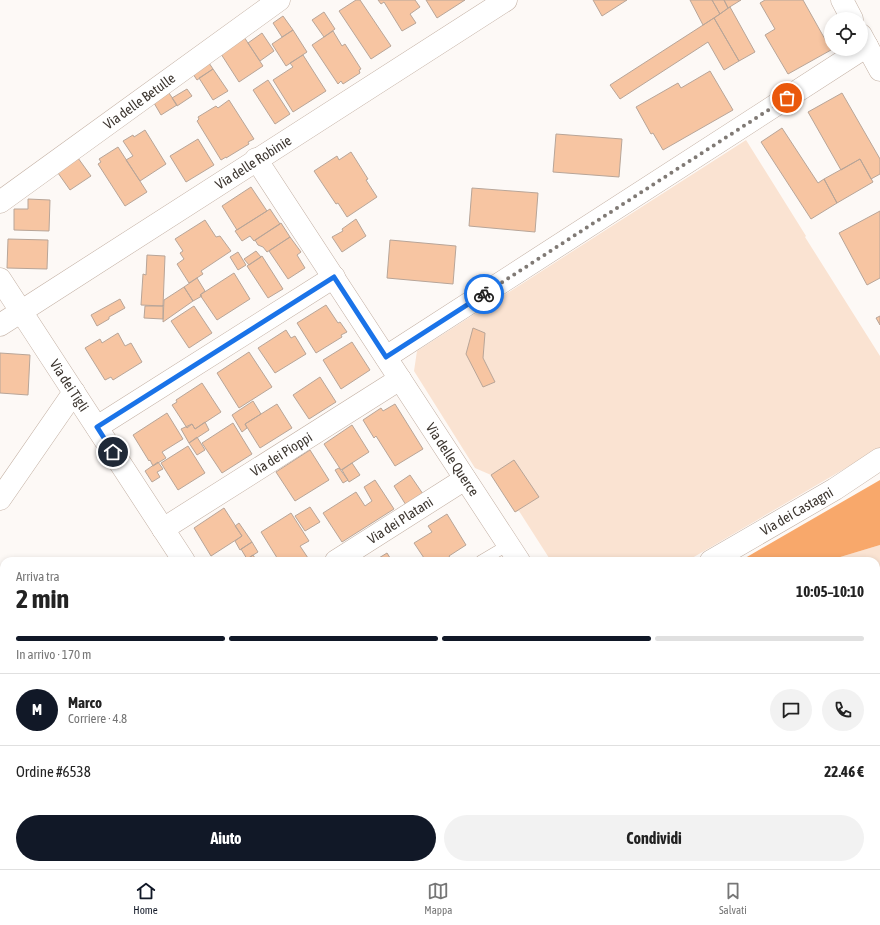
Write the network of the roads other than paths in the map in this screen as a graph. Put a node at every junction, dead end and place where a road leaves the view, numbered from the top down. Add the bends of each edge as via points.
1 (279, 0) edge
2 (506, 0) edge
3 (842, 0) edge
4 (848, 12) edge
5 (868, 48) edge
6 (840, 56) edge
7 (880, 70) edge
8 (256, 159) junction
9 (0, 202) edge
10 (334, 277) junction
11 (0, 279) edge
12 (21, 310) junction
13 (0, 325) edge
14 (386, 357) junction
15 (400, 379) junction
16 (74, 392) junction
17 (97, 427) junction
18 (880, 459) edge
19 (465, 479) junction
20 (0, 499) edge
21 (163, 529) junction
22 (513, 553) edge
23 (181, 557) edge
24 (342, 557) edge
25 (497, 557) edge
26 (718, 557) edge

1 - 9 street, Via delle Betulle
2 - 8 street, Via delle Robinie
3 - 4 street
5 - 7 street
6 - 14 street
8 - 10 street, Via delle Querce
8 - 12 street, Via delle Robinie
10 - 14 street, Via delle Querce
10 - 17 street
11 - 12 street, Via dei Tigli
12 - 13 street, Via delle Robinie
12 - 16 street, Via dei Tigli
14 - 15 street, Via delle Querce
15 - 19 street, Via delle Querce
15 - 21 street, Via dei Pioppi
16 - 17 street, Via dei Tigli
16 - 20 street
17 - 21 street, Via dei Tigli
18 - 26 street, Via dei Castagni via 835,489
19 - 22 street, Via delle Querce
19 - 24 street, Via dei Platani
21 - 23 street, Via dei Tigli
22 - 25 lane

